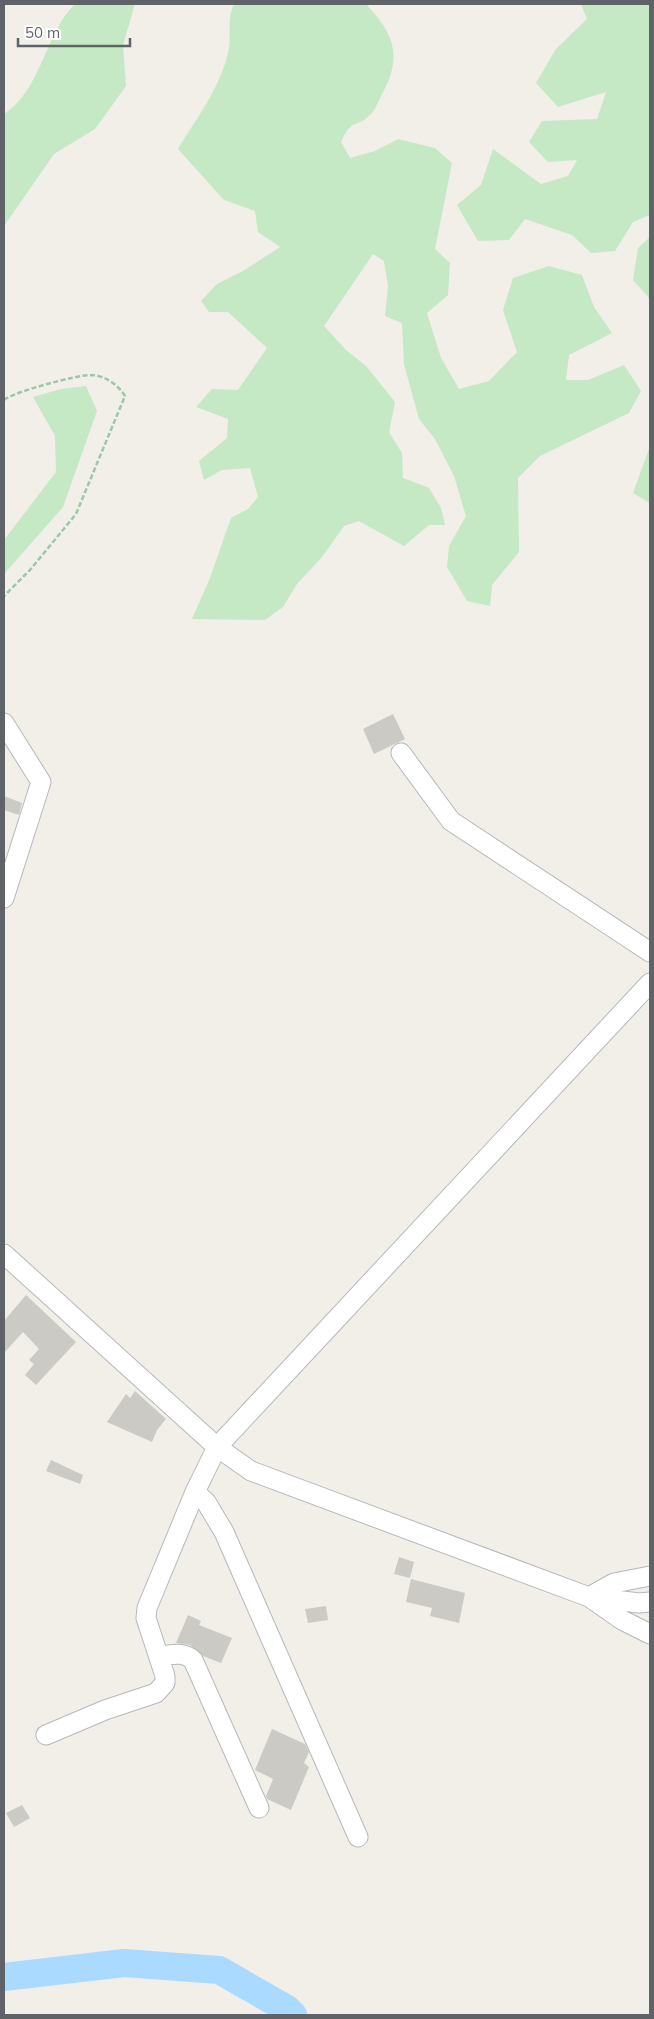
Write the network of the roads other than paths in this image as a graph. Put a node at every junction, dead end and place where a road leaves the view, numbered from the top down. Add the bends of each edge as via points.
1 (4, 723) edge
2 (401, 753) dead end
3 (4, 898) edge
4 (650, 952) edge
5 (650, 983) edge
6 (4, 1254) edge
7 (217, 1447) junction
8 (194, 1492) junction
9 (650, 1576) edge
10 (589, 1597) junction
11 (650, 1602) edge
12 (650, 1634) edge
13 (159, 1656) junction
14 (46, 1735) dead end
15 (259, 1808) dead end
16 (358, 1837) dead end

1 - 3 street via 41,782
2 - 4 street via 451,820
5 - 7 street
6 - 7 street
7 - 8 street
7 - 10 street via 251,1472
8 - 13 street via 147,1608 146,1618
8 - 16 street via 206,1502 224,1532
9 - 10 street via 614,1583
10 - 11 street
10 - 12 street via 622,1620
13 - 14 street via 165,1683 156,1693
13 - 15 street via 182,1654 193,1660

